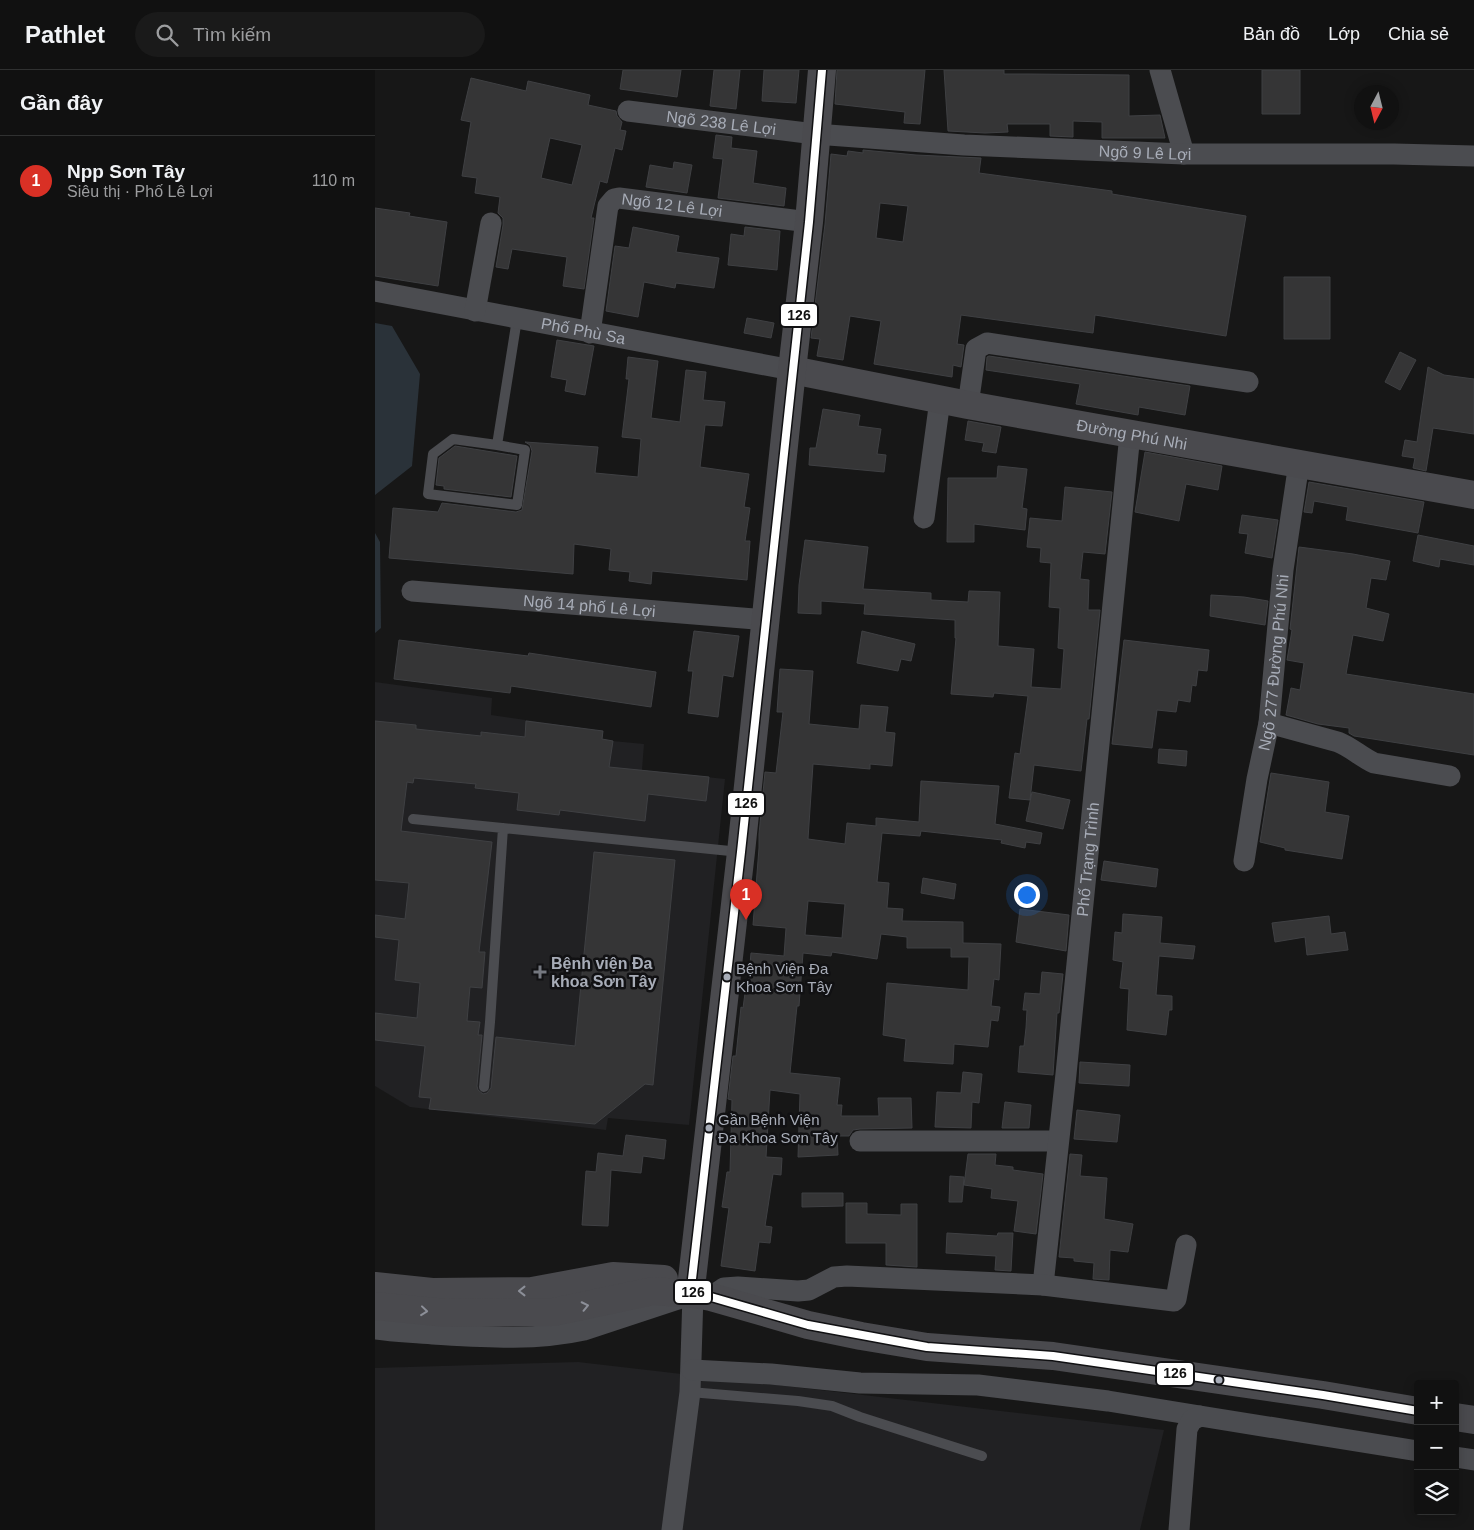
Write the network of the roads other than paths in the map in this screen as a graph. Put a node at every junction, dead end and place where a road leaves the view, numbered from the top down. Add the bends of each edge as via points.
1 (822, 70) edge
2 (1160, 70) edge
3 (628, 110) dead end
4 (815, 134) junction
5 (1184, 154) junction
6 (1474, 156) edge
7 (809, 222) junction
8 (491, 223) dead end
9 (375, 291) edge
10 (475, 311) junction
11 (517, 319) junction
12 (590, 333) junction
13 (791, 370) junction
14 (1247, 382) dead end
15 (940, 400) junction
16 (968, 405) junction
17 (1130, 434) junction
18 (497, 445) junction
19 (1299, 463) junction
20 (1474, 495) edge
21 (924, 518) dead end
22 (412, 591) dead end
23 (766, 620) junction
24 (1269, 723) junction
25 (1450, 776) dead end
26 (413, 819) dead end
27 (503, 828) junction
28 (741, 852) junction
29 (1244, 861) dead end
30 (484, 1087) dead end
31 (1058, 1140) junction
32 (860, 1141) dead end
33 (1186, 1245) dead end
34 (1043, 1285) junction
35 (375, 1286) edge
36 (699, 1290) junction
37 (375, 1306) edge
38 (375, 1329) edge
39 (692, 1370) junction
40 (690, 1392) junction
41 (1414, 1410) edge
42 (1200, 1416) junction
43 (1414, 1450) edge
44 (982, 1456) dead end
45 (1459, 1458) edge
46 (1474, 1460) edge
47 (671, 1530) edge
48 (1179, 1530) edge

1 - 4 main road
2 - 5 street
3 - 4 street, Ngõ 238 Lê Lợi
4 - 5 street, Ngõ 9 Lê Lợi via 964,145
4 - 7 main road
5 - 6 street, Ngõ 9 Lê Lợi
7 - 12 street, Ngõ 12 Lê Lợi via 613,199 608,206
7 - 13 main road
8 - 10 street
9 - 10 street, Phố Phù Sa
10 - 11 street, Phố Phù Sa
11 - 12 street, Phố Phù Sa
11 - 18 lane
12 - 13 street, Phố Phù Sa
13 - 15 main road, Đường Phú Nhi
13 - 23 main road
14 - 16 street via 987,343 977,349
15 - 16 main road, Đường Phú Nhi
15 - 21 street
16 - 17 main road, Đường Phú Nhi
17 - 19 main road, Đường Phú Nhi
17 - 31 street, Phố Trạng Trình
18 - 18 lane via 525,450 517,505 428,494 433,454 453,439
19 - 20 main road, Đường Phú Nhi
19 - 24 street, Ngõ 277 Đường Phú Nhi via 1283,570
22 - 23 street, Ngõ 14 phố Lê Lợi
23 - 28 main road
24 - 25 street via 1337,742 1374,763
24 - 29 street, Ngõ 277 Đường Phú Nhi
26 - 27 lane
27 - 28 lane
27 - 30 lane
28 - 36 main road
31 - 32 street
31 - 34 street, Phố Trạng Trình
33 - 34 street via 1174,1301
34 - 36 street via 847,1276 834,1277 809,1290 738,1287
36 -> 35 main road via 613,1276 532,1291 432,1292
37 -> 36 main road via 446,1313 554,1312 653,1291
36 - 38 street via 568,1334 479,1337
36 - 39 street
36 - 41 main road via 808,1325 861,1336 927,1347 1053,1356
39 - 40 street
39 - 42 street via 859,1383 977,1385
40 - 44 lane via 832,1406
40 - 47 street
42 - 43 street
42 - 48 street via 1191,1420 1187,1429
45 - 46 street

